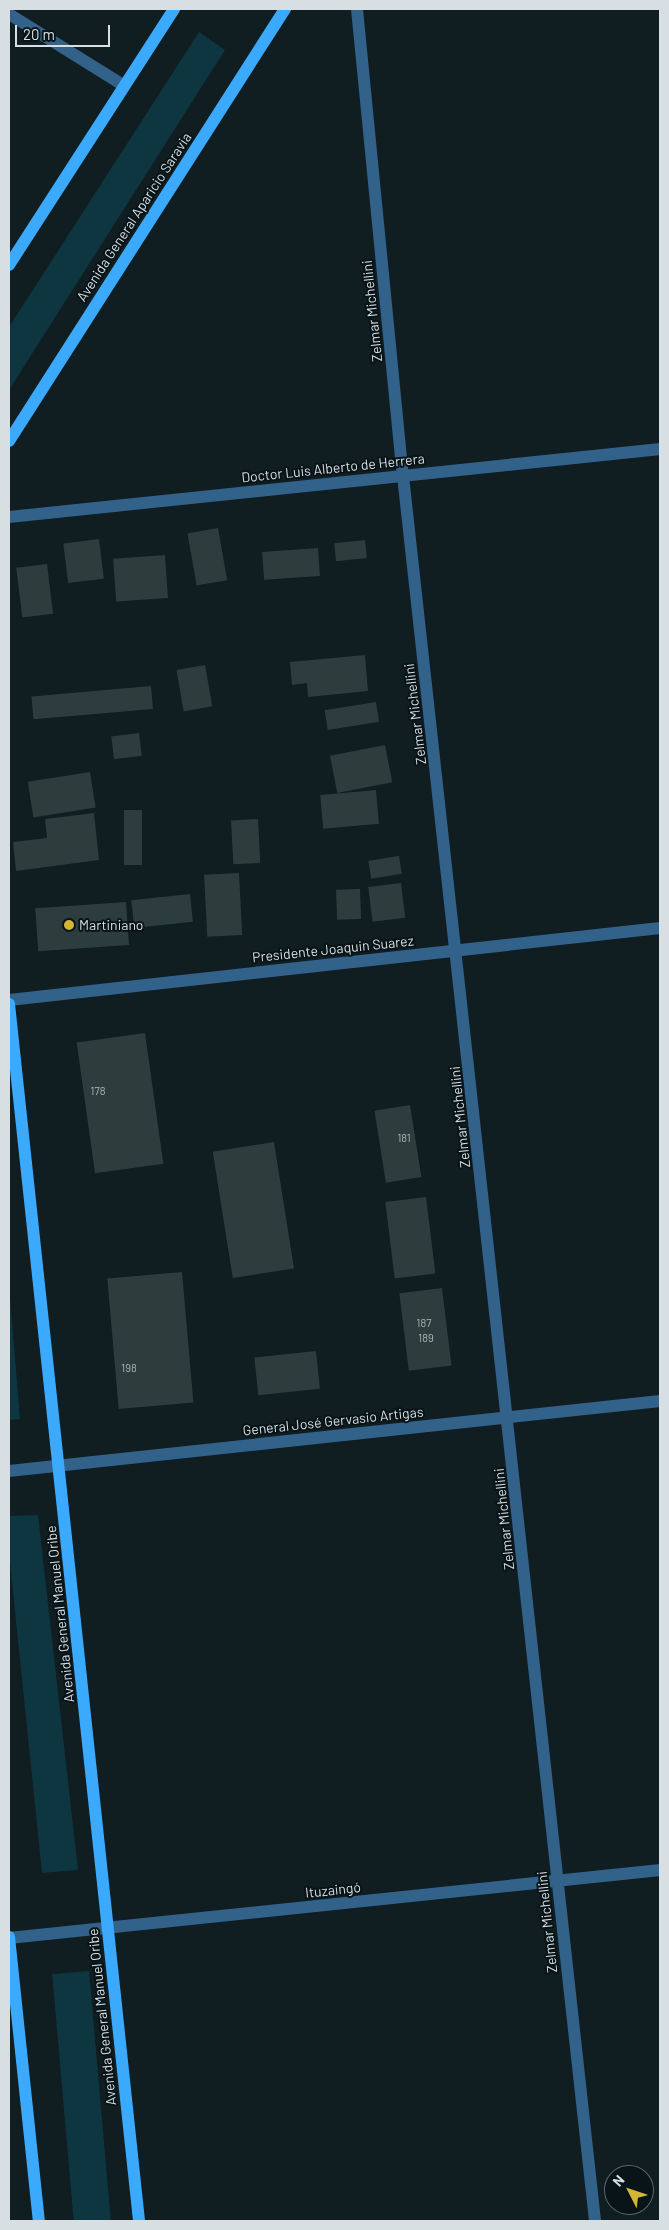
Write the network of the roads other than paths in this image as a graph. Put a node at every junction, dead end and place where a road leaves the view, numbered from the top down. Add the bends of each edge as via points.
1 (174, 9) edge
2 (285, 9) edge
3 (357, 9) edge
4 (9, 14) edge
5 (123, 85) junction
6 (9, 265) edge
7 (9, 441) edge
8 (660, 449) edge
9 (403, 476) junction
10 (9, 517) edge
11 (660, 928) edge
12 (457, 950) junction
13 (9, 1000) edge
14 (9, 1004) edge
15 (660, 1401) edge
16 (508, 1416) junction
17 (60, 1466) junction
18 (9, 1470) edge
19 (660, 1870) edge
20 (557, 1881) junction
21 (107, 1930) junction
22 (9, 1938) edge
23 (39, 2221) edge
24 (139, 2221) edge
25 (595, 2221) edge

1 - 5 main road
2 - 7 main road, Avenida General Aparicio Saravia
3 - 9 street, Zelmar Michellini
4 - 5 street
5 - 6 main road
8 - 9 street, Doctor Luis Alberto de Herrera
9 - 10 street, Doctor Luis Alberto de Herrera
9 - 12 street, Zelmar Michellini
11 - 12 street, Presidente Joaquin Suarez
12 - 13 street, Presidente Joaquin Suarez
12 - 16 street, Zelmar Michellini
14 - 17 main road, Avenida General Manuel Oribe
15 - 16 street, General José Gervasio Artigas
16 - 17 street, General José Gervasio Artigas
16 - 20 street, Zelmar Michellini
17 - 18 street, General José Gervasio Artigas
17 - 21 main road, Avenida General Manuel Oribe
19 - 20 street, Ituzaingó
20 - 21 street, Ituzaingó
20 - 25 street, Zelmar Michellini
21 - 22 street, Ituzaingó
21 - 24 main road, Avenida General Manuel Oribe
22 - 23 main road

